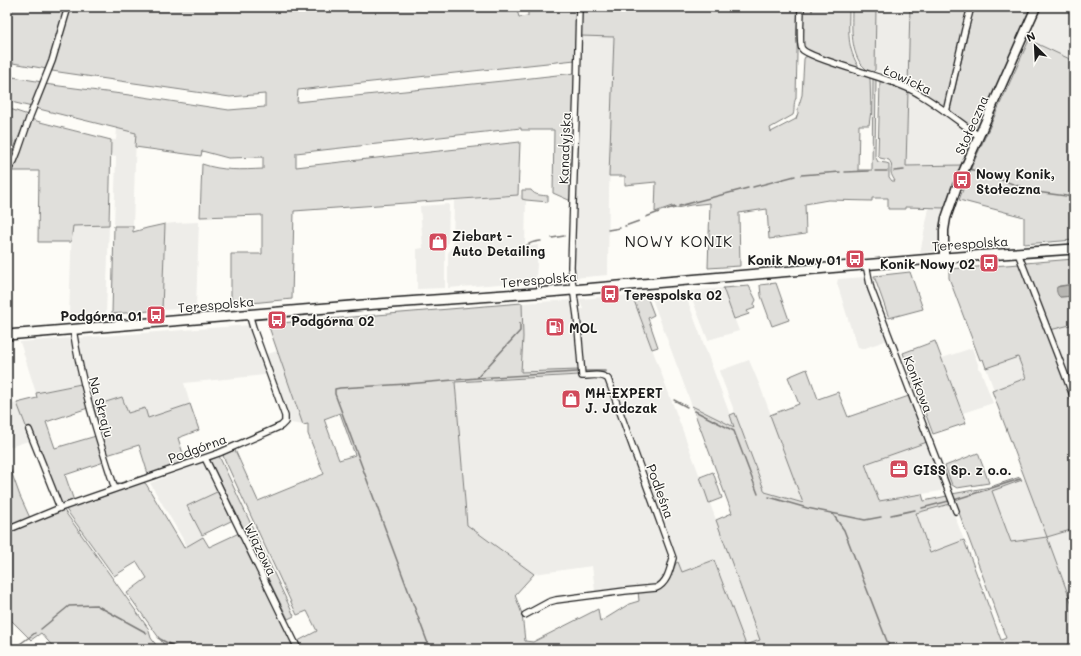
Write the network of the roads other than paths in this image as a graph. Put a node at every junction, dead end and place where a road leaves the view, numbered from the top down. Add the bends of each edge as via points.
1 (68, 7) edge
2 (579, 7) edge
3 (801, 7) edge
4 (972, 7) edge
5 (1036, 7) edge
6 (946, 112) junction
7 (979, 136) junction
8 (7, 171) edge
9 (1074, 249) edge
10 (1018, 253) junction
11 (944, 258) junction
12 (866, 265) junction
13 (573, 290) junction
14 (249, 314) junction
15 (74, 329) junction
16 (7, 335) edge
17 (1074, 398) edge
18 (29, 430) dead end
19 (205, 458) junction
20 (115, 489) junction
21 (60, 508) junction
22 (956, 511) dead end
23 (7, 530) edge
24 (525, 615) dead end
25 (298, 649) edge

1 - 8 street via 52,60 14,161
2 - 13 street, Kanadyjska via 571,260
3 - 6 street, Łowicka via 800,45 804,51 910,89
4 - 6 street
5 - 7 street, Stołeczna
6 - 7 street, Łowicka
7 - 11 street, Stołeczna via 959,180 946,218
9 - 10 main road, Terespolska
10 - 11 main road, Terespolska
10 - 17 street
11 - 12 main road, Terespolska
12 - 13 main road, Terespolska
12 - 22 street, Konikowa via 871,289
13 - 14 main road, Terespolska
13 - 24 street, Podleśna via 582,376 602,375 608,379 673,558 667,578 656,588 556,600
14 - 15 main road, Terespolska
14 - 19 street, Podgórna via 285,422 281,426
15 - 16 main road, Terespolska
15 - 20 street, Na Skraju via 82,378
18 - 21 street
19 - 20 street, Podgórna
19 - 25 street, Wiązowa
20 - 21 street, Podgórna
21 - 23 street, Podgórna

